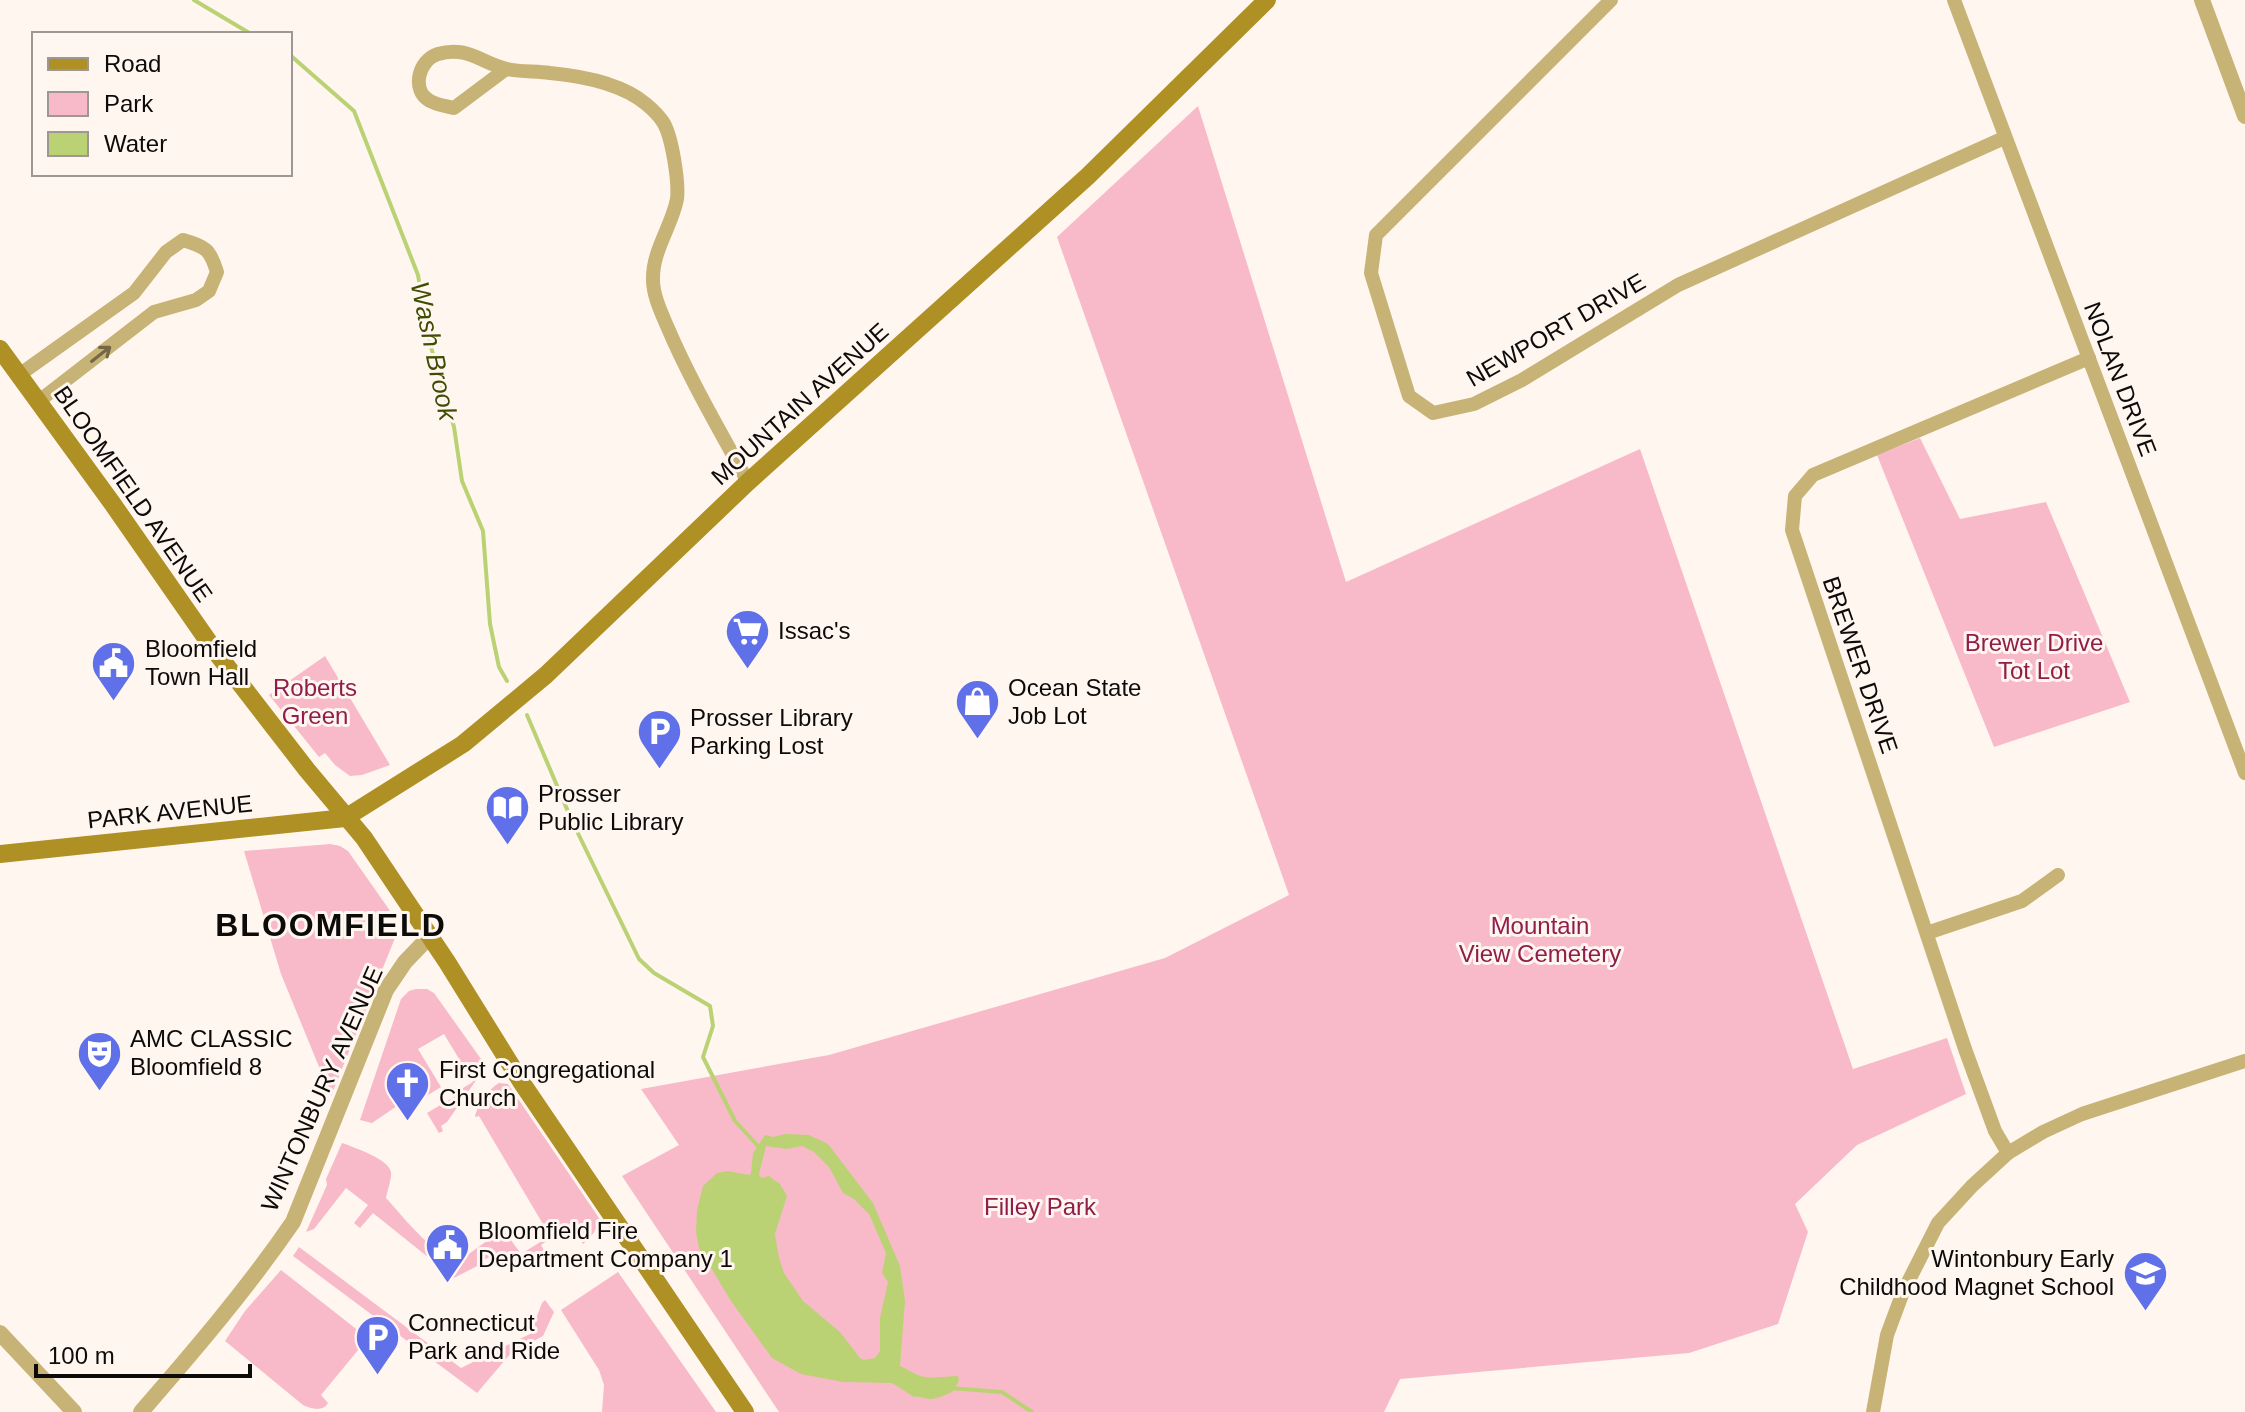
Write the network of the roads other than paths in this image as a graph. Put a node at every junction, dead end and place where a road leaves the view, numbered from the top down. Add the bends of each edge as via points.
1 (1267, 0) edge
2 (1611, 0) edge
3 (1954, 0) edge
4 (2202, 0) edge
5 (506, 69) junction
6 (2245, 116) edge
7 (2004, 138) junction
8 (0, 349) edge
9 (2089, 358) junction
10 (19, 375) junction
11 (39, 401) junction
12 (748, 482) junction
13 (2245, 773) edge
14 (345, 818) junction
15 (0, 854) edge
16 (2058, 875) dead end
17 (1927, 933) junction
18 (429, 937) junction
19 (2245, 1061) edge
20 (2008, 1153) junction
21 (0, 1333) edge
22 (74, 1412) edge
23 (141, 1412) edge
24 (745, 1412) edge
25 (1873, 1412) edge

1 - 12 main road, MOUNTAIN AVENUE via 1088,176
2 - 7 street, NEWPORT DRIVE via 1376,235 1371,273 1409,396 1433,413 1474,404 1678,285
3 - 7 street, NOLAN DRIVE
4 - 6 street
5 - 5 street via 478,56 436,54 423,64 419,88 428,101 454,108
5 - 12 street via 554,73 628,91 664,123 673,151 677,198 653,281 659,308
7 - 9 street, NOLAN DRIVE
8 - 10 main road, BLOOMFIELD AVENUE
9 - 13 street, NOLAN DRIVE
9 - 17 street, BREWER DRIVE via 1813,475 1795,496 1792,530
10 - 11 main road, BLOOMFIELD AVENUE
11 -> 10 street via 154,312 209,291 217,272 212,254 183,240 166,252 134,293
11 - 14 main road, BLOOMFIELD AVENUE via 215,651
12 - 14 main road, MOUNTAIN AVENUE via 546,675 463,744
14 - 15 main road, PARK AVENUE
14 - 18 main road, BLOOMFIELD AVENUE
16 - 17 street via 2022,901
17 - 20 street, BREWER DRIVE via 1995,1131
18 - 23 street, WINTONBURY AVENUE via 386,990 293,1222
18 - 24 main road, BLOOMFIELD AVENUE
19 - 20 street via 2082,1114
20 - 25 street via 1938,1223 1887,1335
21 - 22 street

